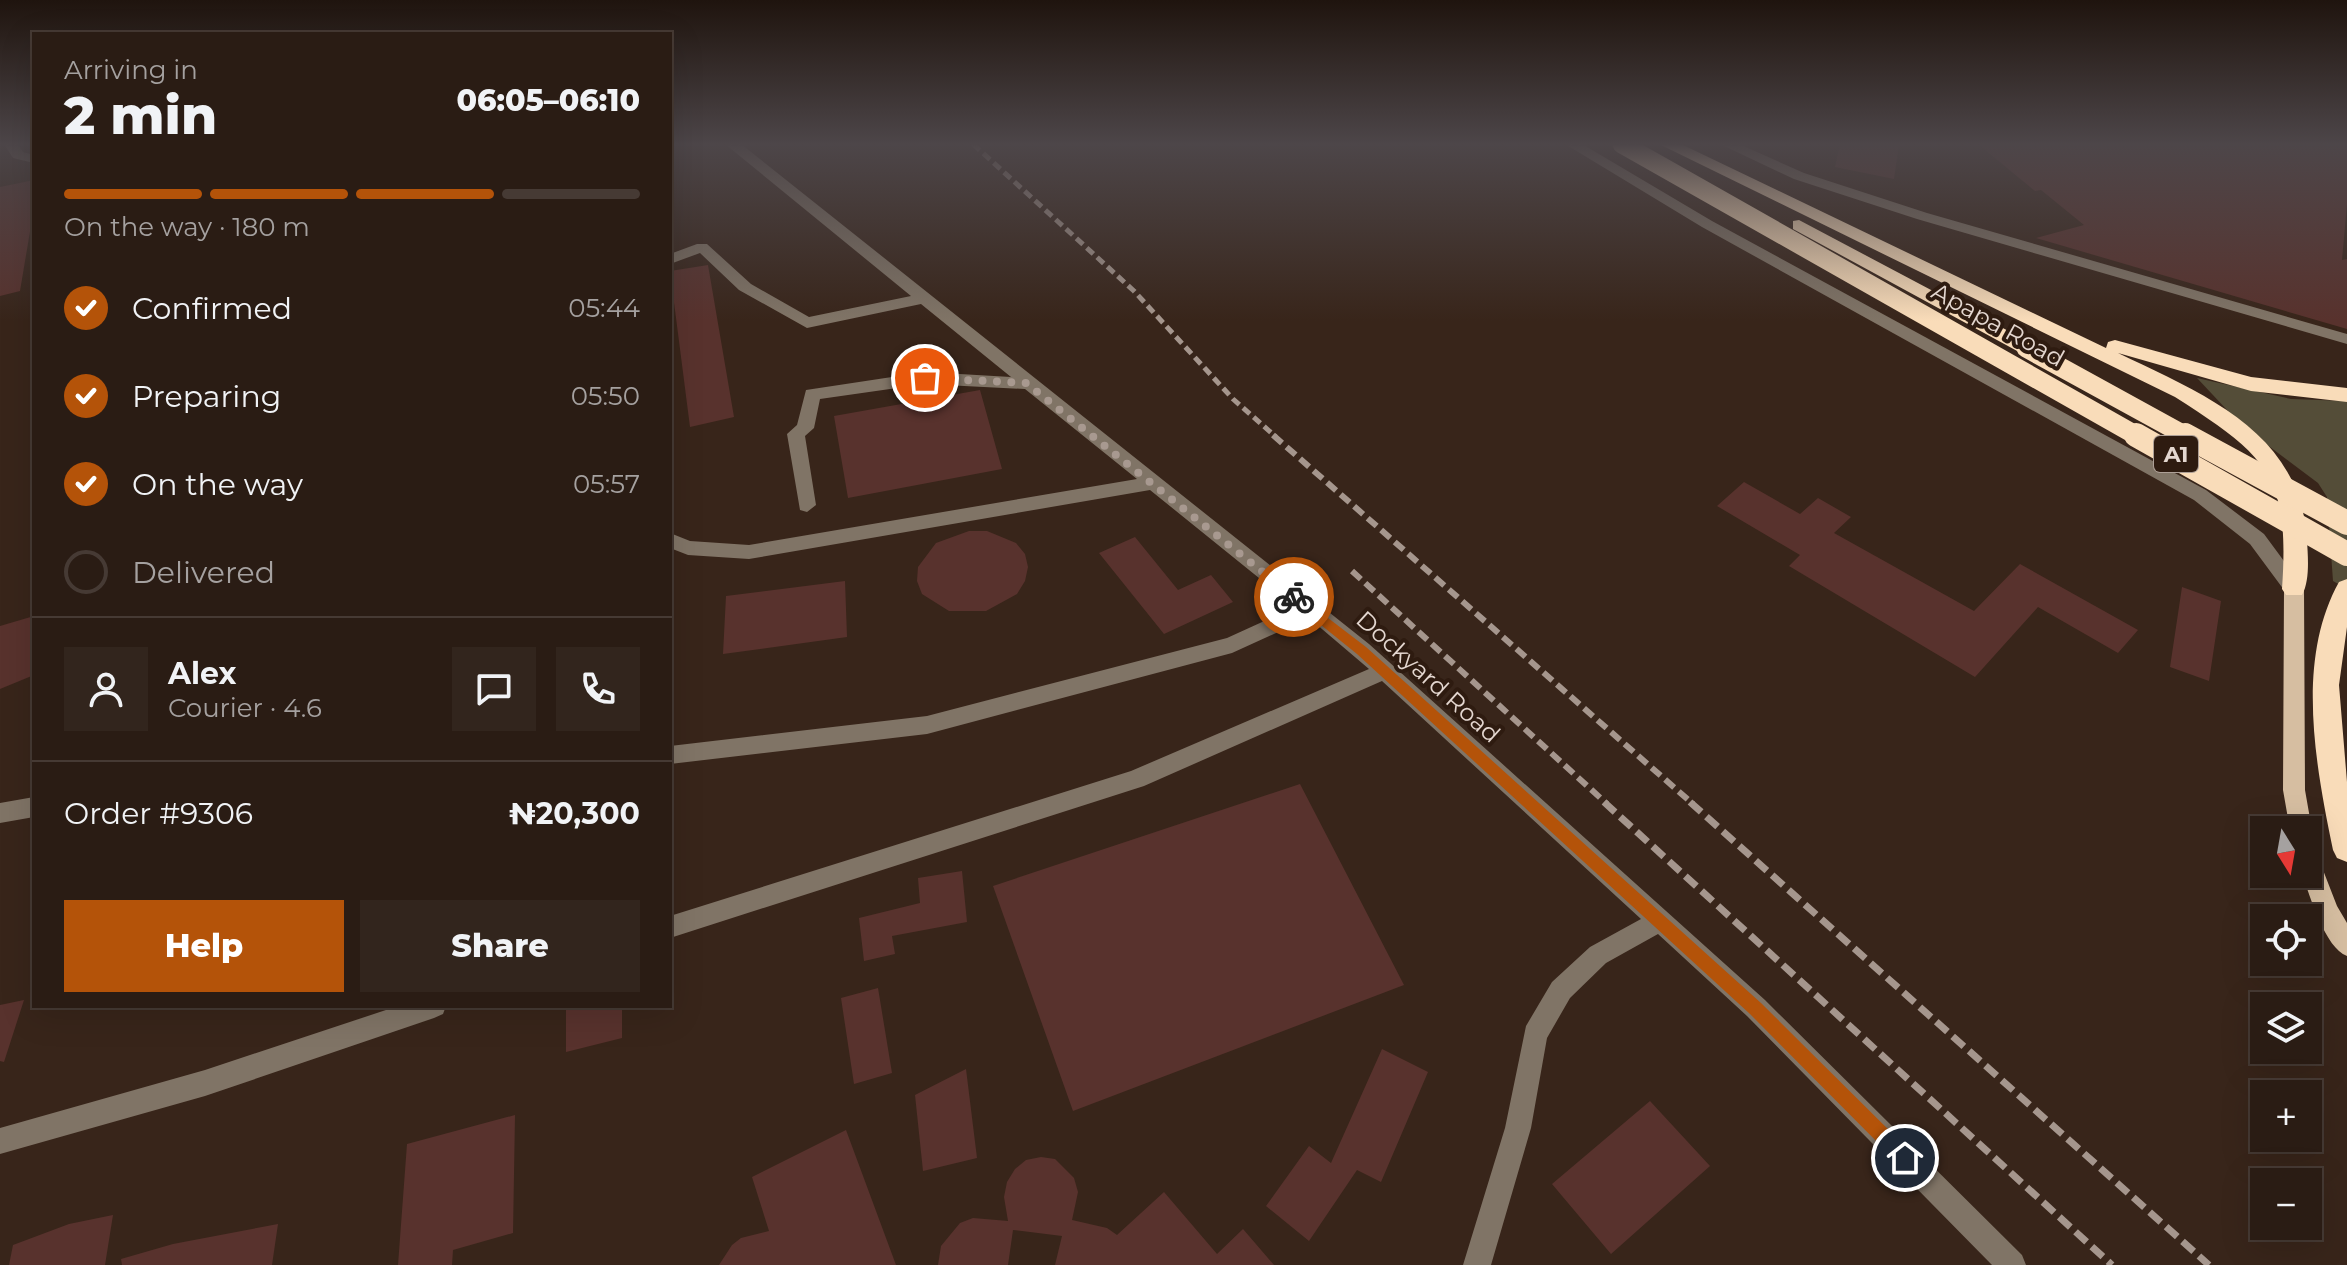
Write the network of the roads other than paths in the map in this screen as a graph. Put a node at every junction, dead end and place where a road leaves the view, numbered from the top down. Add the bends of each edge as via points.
1 (804, 203) edge
2 (1671, 203) edge
3 (1726, 203) edge
4 (1762, 203) edge
5 (1791, 203) edge
6 (1882, 203) edge
7 (672, 258) edge
8 (922, 299) junction
9 (2044, 323) junction
10 (2347, 339) edge
11 (1026, 383) junction
12 (2347, 395) edge
13 (1152, 483) junction
14 (807, 505) dead end
15 (2347, 523) edge
16 (672, 541) edge
17 (2347, 554) edge
18 (2347, 588) edge
19 (2294, 589) junction
20 (1310, 609) junction
21 (1384, 671) junction
22 (672, 755) edge
23 (32, 807) edge
24 (0, 813) edge
25 (2299, 816) edge
26 (2347, 850) edge
27 (2319, 888) edge
28 (1660, 921) junction
29 (672, 926) edge
30 (2347, 945) edge
31 (428, 1008) edge
32 (0, 1141) edge
33 (1477, 1265) edge
34 (2012, 1265) edge

1 - 8 street, Dockyard Road
2 - 19 street via 2200,495 2257,539
3 - 17 highway, Apapa Road / A1, bridge
4 - 15 highway, Apapa Road / A1, bridge
5 - 9 highway
6 - 10 street
7 - 8 street via 702,247 745,287 807,323
8 - 11 street, Dockyard Road
9 - 12 highway via 2251,384
9 - 19 highway via 2182,392 2264,452 2295,504 2299,538
11 - 13 street, Dockyard Road
11 - 14 street via 925,378 812,394 805,428 796,434
13 - 16 street via 749,552 688,548
13 - 20 street, Dockyard Road
18 - 26 highway via 2327,681 2327,736
19 - 25 main road via 2293,763
20 - 21 street, Dockyard Road
20 - 22 street via 1232,645 927,725
21 - 28 street, Dockyard Road
21 - 29 street via 1136,779
23 - 24 street
27 - 30 main road
28 - 33 street via 1598,955 1561,990 1535,1035 1518,1128
28 - 34 street, Dockyard Road via 1756,1008
31 - 32 street via 205,1083

